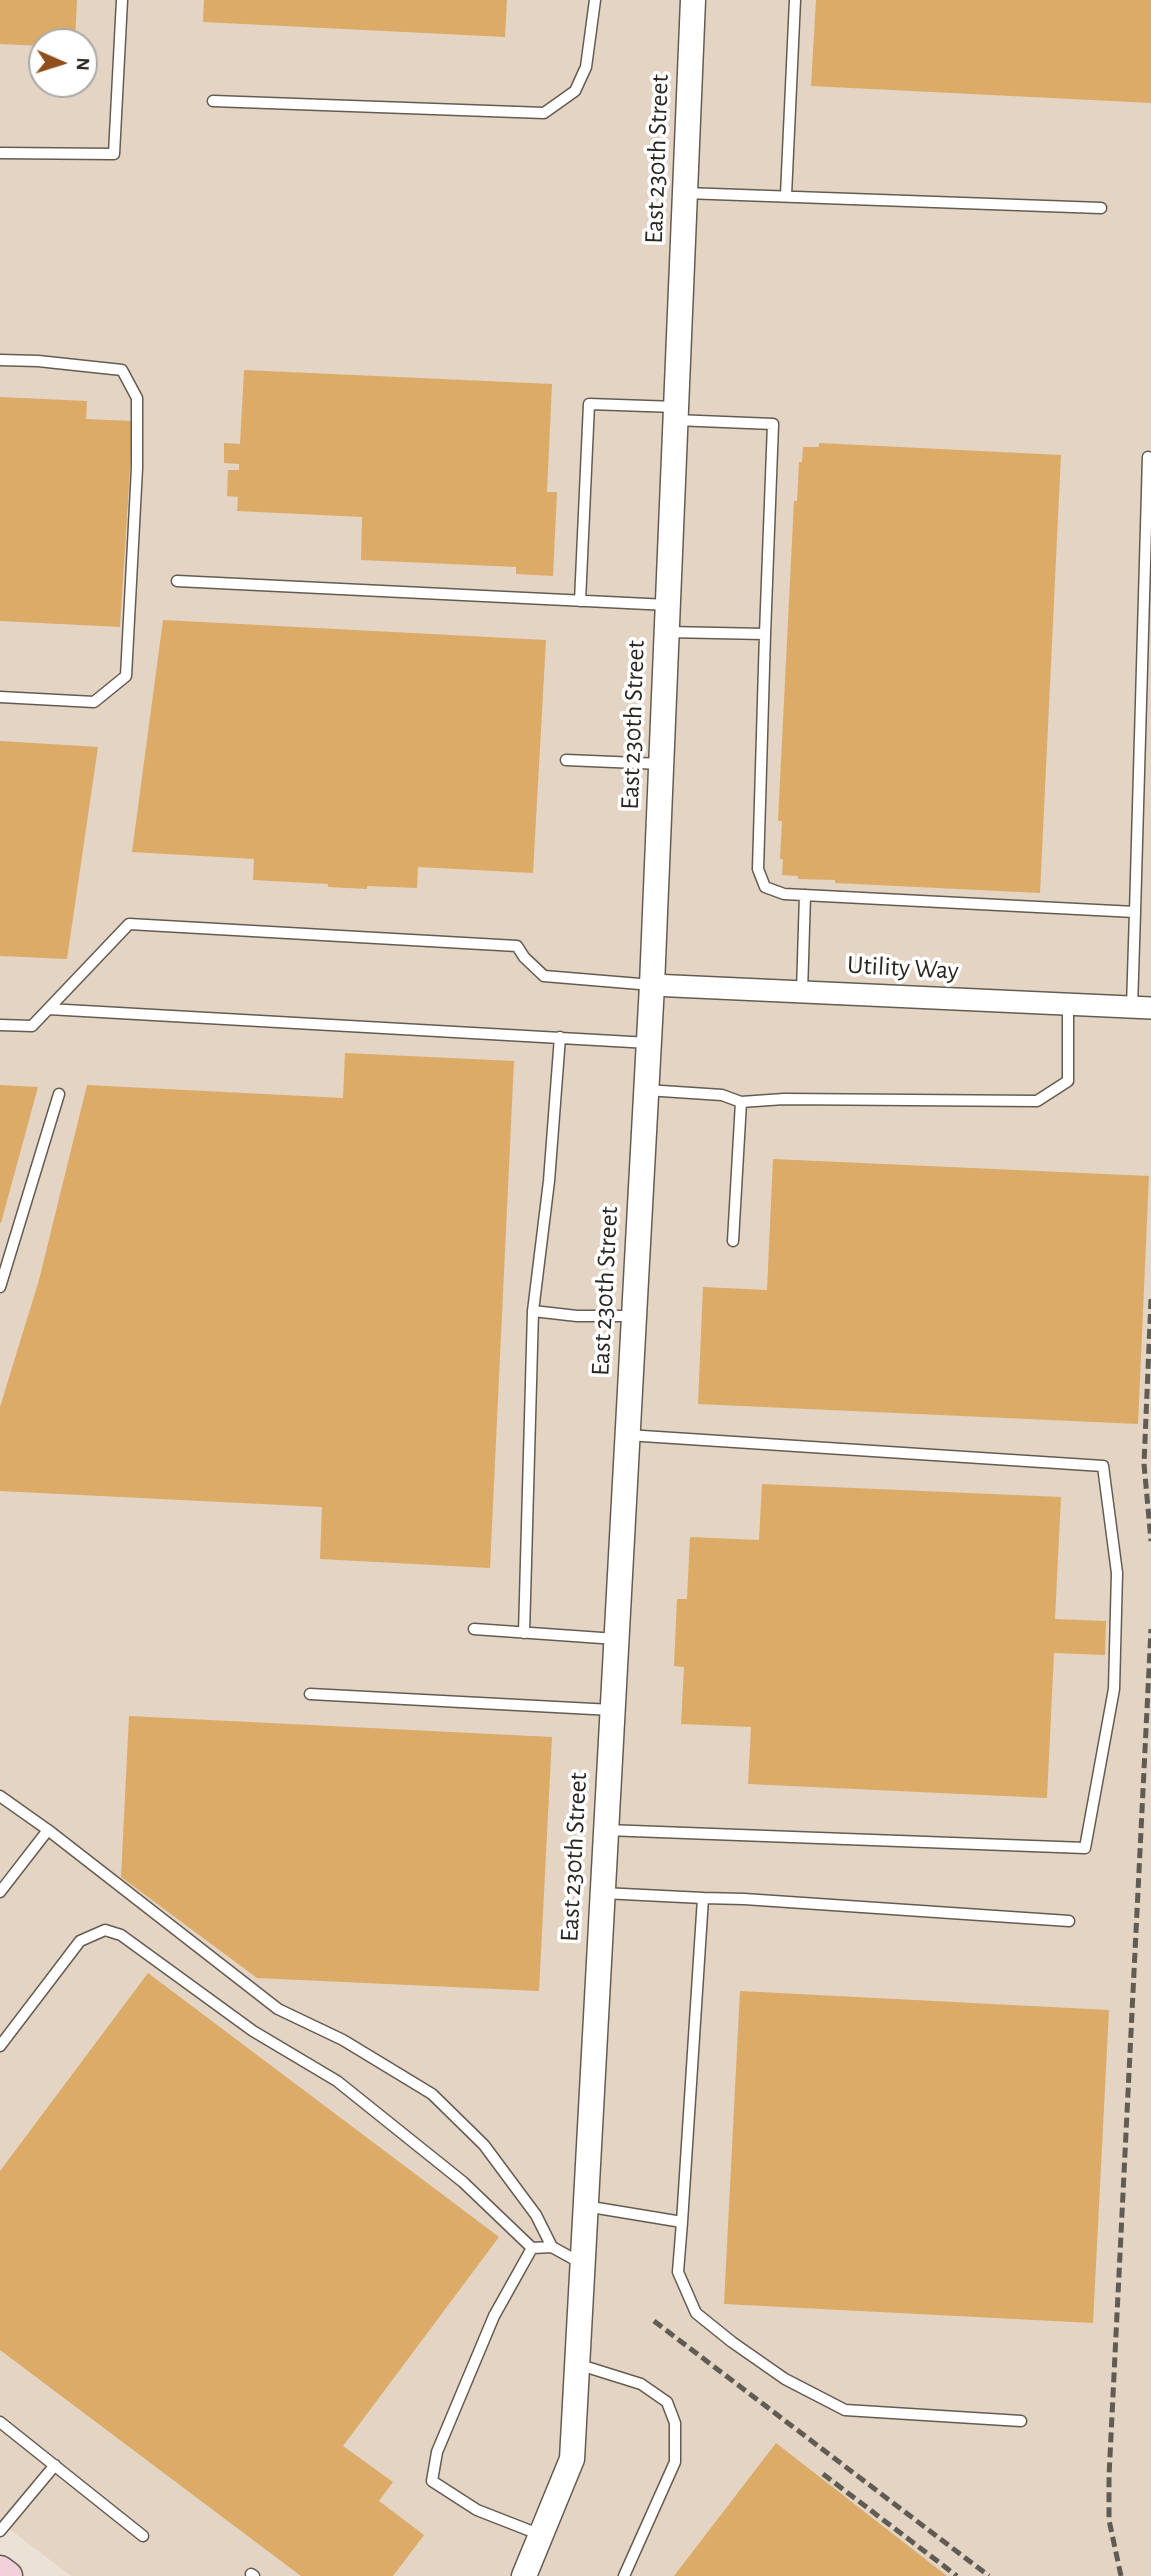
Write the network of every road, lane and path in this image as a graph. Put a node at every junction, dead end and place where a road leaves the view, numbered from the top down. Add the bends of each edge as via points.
1 (122, 0) edge
2 (595, 0) edge
3 (693, 0) edge
4 (795, 0) edge
5 (213, 101) dead end
6 (0, 153) edge
7 (685, 193) junction
8 (786, 195) junction
9 (1101, 208) dead end
10 (0, 359) edge
11 (676, 414) junction
12 (1148, 457) dead end
13 (177, 581) dead end
14 (580, 601) junction
15 (668, 606) junction
16 (667, 632) junction
17 (765, 634) junction
18 (0, 697) edge
19 (566, 760) dead end
20 (661, 764) junction
21 (805, 895) junction
22 (1135, 912) junction
23 (652, 985) junction
24 (802, 992) junction
25 (1068, 1004) junction
26 (1141, 1008) edge
27 (48, 1009) junction
28 (0, 1026) edge
29 (561, 1037) junction
30 (649, 1043) junction
31 (646, 1090) junction
32 (59, 1094) dead end
33 (741, 1102) junction
34 (733, 1241) dead end
35 (0, 1287) edge
36 (533, 1311) junction
37 (634, 1316) junction
38 (627, 1435) junction
39 (474, 1629) dead end
40 (524, 1633) junction
41 (616, 1639) junction
42 (310, 1694) dead end
43 (612, 1710) junction
44 (0, 1796) edge
45 (48, 1830) junction
46 (606, 1830) junction
47 (0, 1892) edge
48 (602, 1893) junction
49 (703, 1898) junction
50 (1069, 1921) dead end
51 (0, 2046) edge
52 (585, 2206) junction
53 (682, 2222) junction
54 (552, 2247) junction
55 (532, 2248) junction
56 (582, 2264) junction
57 (577, 2364) junction
58 (1021, 2421) dead end
59 (0, 2422) edge
60 (55, 2465) junction
61 (0, 2531) edge
62 (541, 2535) junction
63 (144, 2536) dead end
64 (0, 2570) edge
65 (8, 2576) edge
66 (524, 2576) edge
67 (624, 2576) edge

1 - 6 lane via 114,154
2 - 5 lane via 586,66 575,91 544,113
3 - 7 street, East 230th Street
4 - 8 lane
7 - 8 lane
7 - 11 street, East 230th Street
8 - 9 lane
10 - 18 lane via 122,370 137,398 137,468 126,676 94,702
11 - 14 lane via 589,404
11 - 15 street, East 230th Street
11 - 17 lane via 773,424
12 - 22 lane
13 - 14 lane
14 - 15 lane
15 - 16 street, East 230th Street
16 - 17 lane
16 - 20 street, East 230th Street
17 - 21 lane via 758,869 765,887
19 - 20 lane
20 - 23 street, East 230th Street
21 - 22 lane
21 - 24 lane
22 - 26 lane
23 - 24 street, Utility Way
23 - 27 lane via 544,976 517,946 129,924
23 - 30 street, East 230th Street
24 - 25 street, Utility Way
25 - 26 street, Utility Way
25 - 33 lane via 1068,1081 1037,1101
27 - 28 lane via 32,1026
27 - 29 lane
29 - 30 lane
29 - 36 lane via 550,1181
30 - 31 street, East 230th Street
31 - 33 lane via 722,1095
31 - 37 street, East 230th Street
32 - 35 lane
33 - 34 lane
36 - 37 lane
36 - 40 lane
37 - 38 street, East 230th Street
38 - 41 street, East 230th Street
38 - 46 lane via 1103,1466 1117,1573 1114,1689 1085,1848
39 - 40 lane
40 - 41 lane
41 - 43 street, East 230th Street
42 - 43 lane
43 - 46 street, East 230th Street
44 - 45 lane
45 - 47 lane
45 - 54 lane via 278,2009 343,2040 432,2094 484,2145 536,2215
46 - 48 street, East 230th Street
48 - 49 lane
48 - 52 street, East 230th Street
49 - 50 lane
49 - 53 lane
51 - 55 lane via 79,1941 104,1930 121,1935 253,2031 337,2081 463,2182
52 - 53 lane
52 - 56 street, East 230th Street
53 - 58 lane via 678,2272 696,2313 785,2379 845,2410
54 - 55 lane
54 - 56 lane
55 - 62 lane via 494,2316 437,2452 432,2481 477,2510
56 - 57 street, East 230th Street
57 - 62 street, East 230th Street via 572,2459
57 - 67 lane via 641,2384 667,2402 675,2423 675,2462
59 - 60 lane
60 - 61 lane
60 - 63 lane
62 - 66 street, East 230th Street
64 - 65 main road

